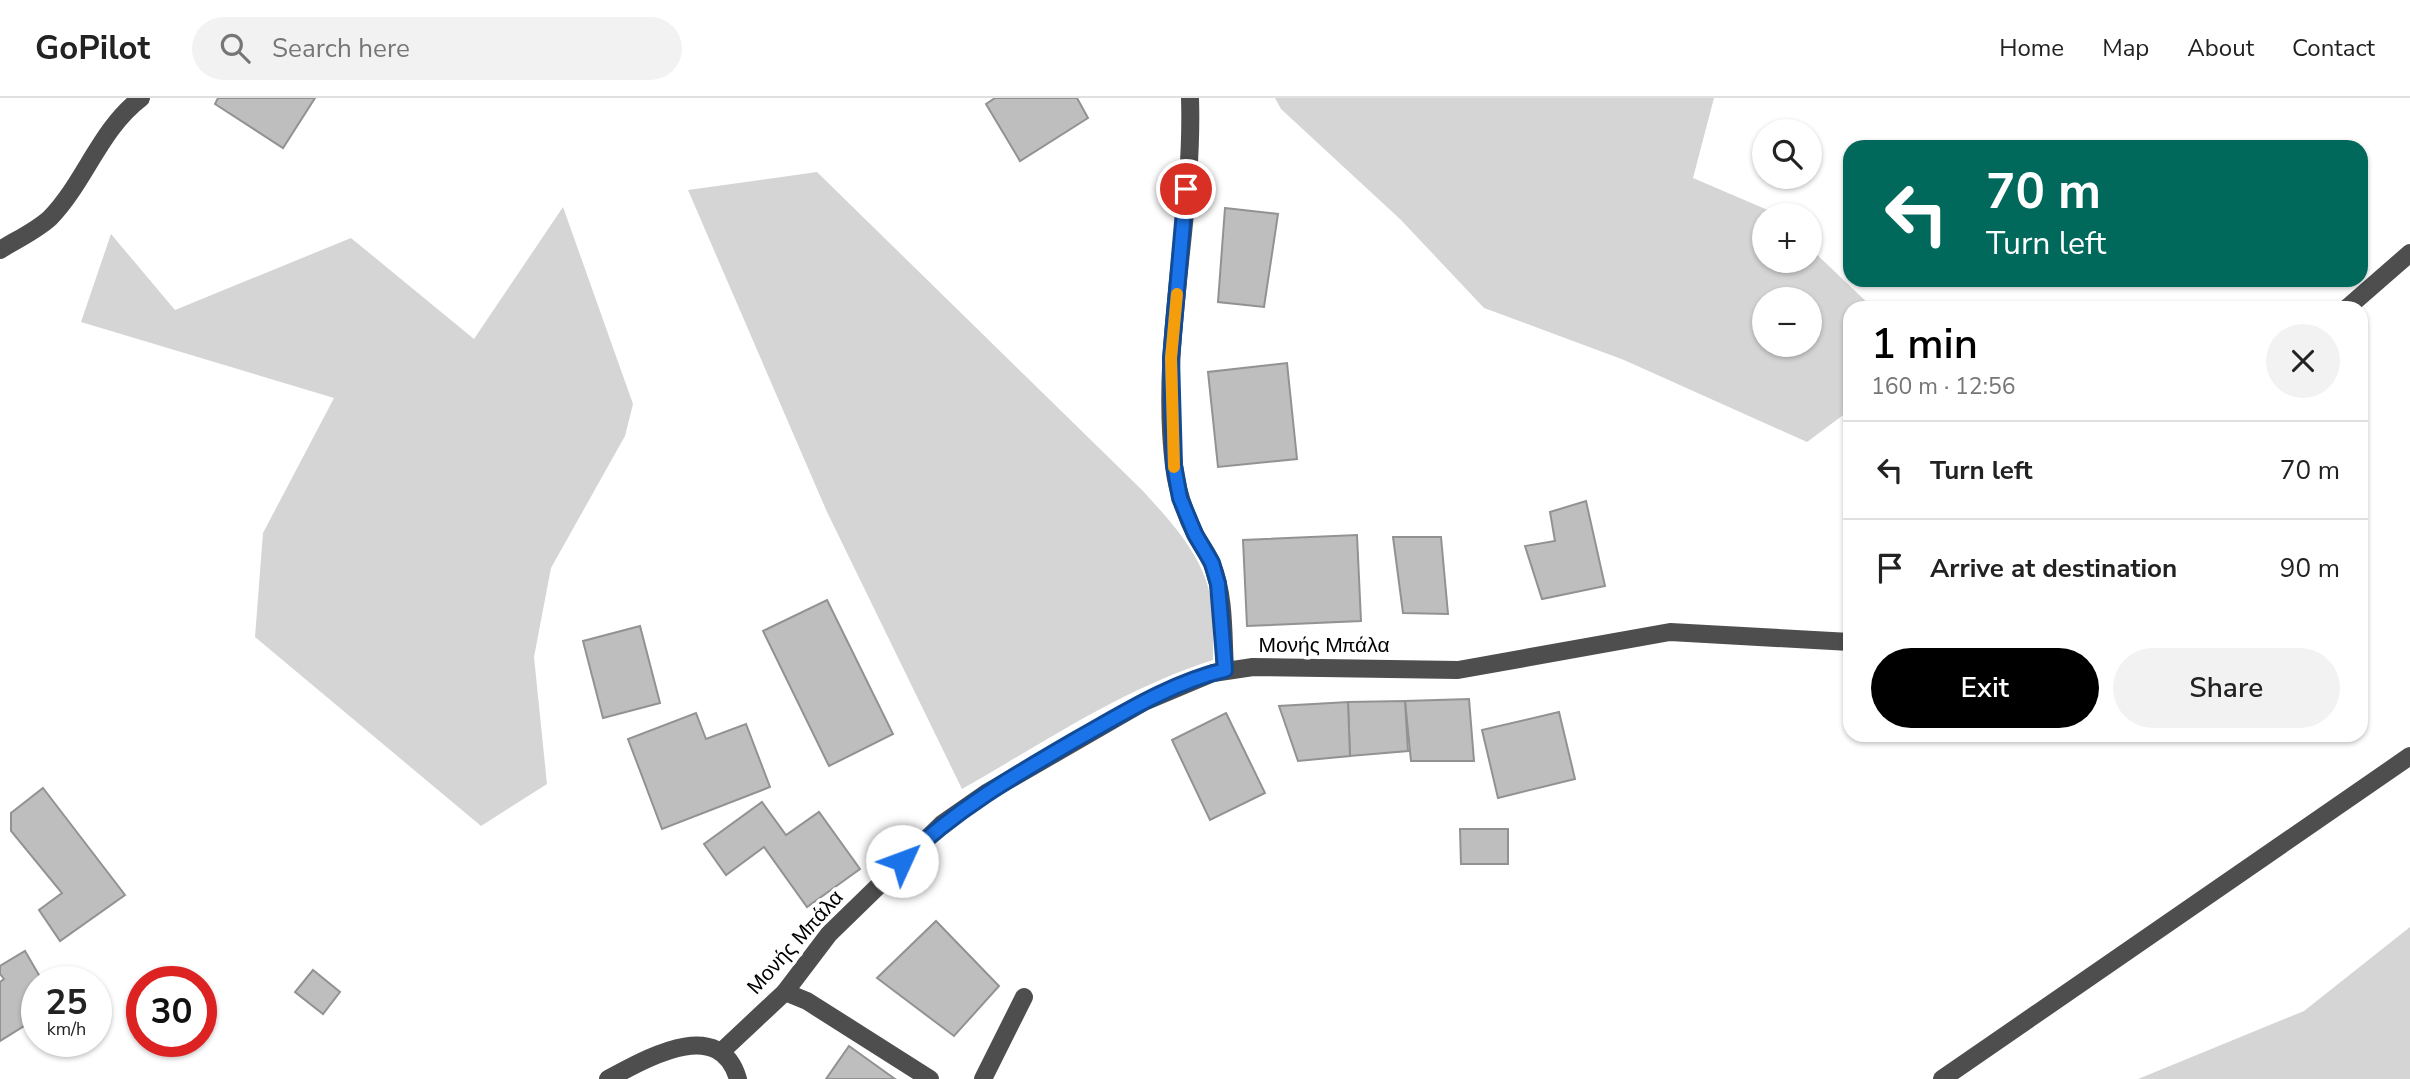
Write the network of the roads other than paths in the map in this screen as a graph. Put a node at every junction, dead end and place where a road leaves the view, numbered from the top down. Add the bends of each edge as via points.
1 (141, 98) edge
2 (1191, 98) edge
3 (0, 250) edge
4 (2410, 253) edge
5 (2355, 301) edge
6 (1843, 642) edge
7 (1225, 670) junction
8 (2410, 756) edge
9 (785, 992) junction
10 (1024, 997) dead end
11 (722, 1051) junction
12 (608, 1079) edge
13 (738, 1079) edge
14 (930, 1079) edge
15 (983, 1079) edge
16 (1942, 1079) edge

1 - 3 street via 105,136 49,218
2 - 7 street via 1171,358 1174,465 1180,498 1218,584
4 - 5 street
6 - 7 street, Μονής Μπάλα via 1670,632 1458,670 1296,666
7 - 9 street, Μονής Μπάλα via 1175,687 1116,717 948,819 830,934
8 - 16 street
9 - 11 street, Μονής Μπάλα
9 - 14 street via 807,1001
10 - 15 street
11 - 12 street via 701,1045 671,1050
11 - 13 street

